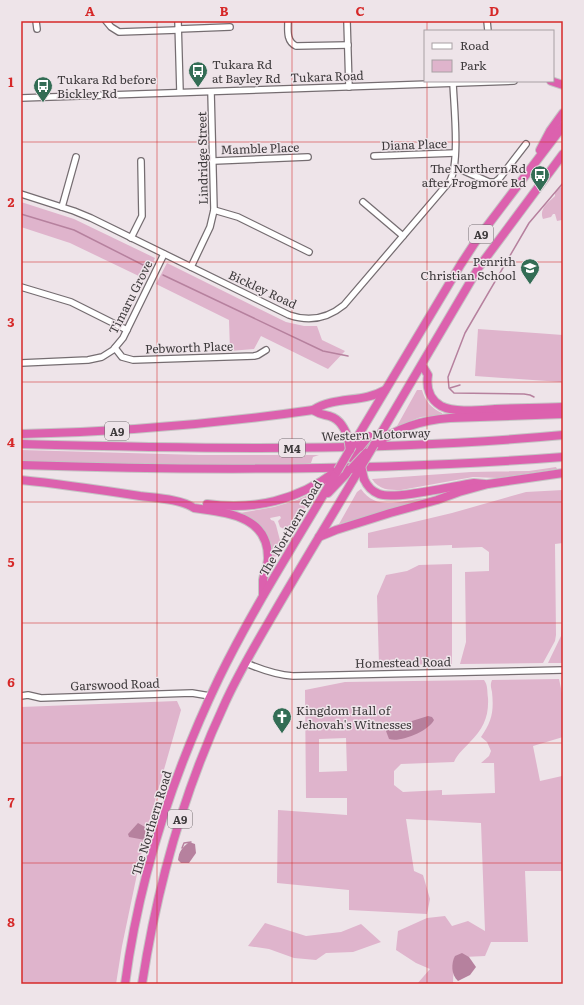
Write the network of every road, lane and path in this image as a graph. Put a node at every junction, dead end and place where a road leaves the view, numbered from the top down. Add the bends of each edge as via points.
1 (36, 21) edge
2 (178, 21) edge
3 (288, 21) edge
4 (347, 21) edge
5 (105, 25) edge
6 (230, 27) dead end
7 (37, 29) dead end
8 (178, 30) junction
9 (348, 45) junction
10 (472, 82) edge
11 (453, 83) junction
12 (349, 87) junction
13 (180, 92) junction
14 (212, 92) junction
15 (21, 98) edge
16 (563, 113) edge
17 (563, 126) edge
18 (563, 134) edge
19 (526, 144) dead end
20 (455, 153) junction
21 (563, 154) edge
22 (374, 156) dead end
23 (76, 157) dead end
24 (308, 157) dead end
25 (141, 161) dead end
26 (214, 161) junction
27 (533, 165) junction
28 (455, 167) junction
29 (21, 194) edge
30 (363, 202) dead end
31 (62, 207) junction
32 (214, 210) junction
33 (403, 236) junction
34 (131, 238) junction
35 (308, 252) dead end
36 (164, 254) junction
37 (191, 267) junction
38 (21, 288) edge
39 (127, 330) junction
40 (115, 348) junction
41 (266, 350) dead end
42 (21, 363) edge
43 (422, 365) junction
44 (386, 390) junction
45 (563, 407) edge
46 (313, 410) junction
47 (563, 414) edge
48 (386, 424) junction
49 (21, 434) edge
50 (563, 435) edge
51 (363, 436) junction
52 (21, 444) edge
53 (374, 445) junction
54 (360, 447) junction
55 (350, 454) junction
56 (563, 457) edge
57 (361, 462) junction
58 (21, 465) edge
59 (350, 469) junction
60 (338, 470) junction
61 (563, 473) edge
62 (21, 480) edge
63 (347, 480) junction
64 (488, 484) junction
65 (321, 499) junction
66 (189, 504) junction
67 (319, 538) junction
68 (263, 596) junction
69 (246, 663) junction
70 (563, 670) edge
71 (21, 696) edge
72 (210, 696) junction
73 (126, 984) edge
74 (142, 984) edge

1 - 7 street
2 - 8 street
3 - 9 street via 289,38 296,46
4 - 9 street
5 - 8 street via 123,32
6 - 8 street
8 - 13 street
9 - 12 street
10 - 11 street, Tukara Road
11 - 12 street, Tukara Road
11 - 20 street, Bickley Road
12 - 14 street, Tukara Road
13 - 14 street, Tukara Road
13 - 15 street, Tukara Road
14 - 26 street, Lindridge Street
16 - 27 highway via 550,130
17 - 27 highway, The Northern Road / A9
18 - 27 highway
19 - 28 street via 495,182 489,182
20 - 22 street, Diana Place
20 - 28 street, Bickley Road
21 - 43 highway, A9 via 479,267
23 - 31 street
24 - 26 street, Mamble Place
25 - 34 street via 142,216
26 - 32 street, Lindridge Street
27 - 44 highway, The Northern Road / A9 via 465,257
28 - 33 street, Bickley Road via 447,185
29 - 31 street, Bickley Road
30 - 33 street
31 - 34 street, Bickley Road
32 - 35 street via 238,217
32 - 37 street, Lindridge Street via 210,227
33 - 37 street, Bickley Road via 344,305 332,313 317,318 289,315
34 - 36 street, Bickley Road
36 - 37 street, Bickley Road
36 - 39 street, Timaru Grove
38 - 39 street via 71,302
39 - 40 street, Timaru Grove
40 - 41 street, Pebworth Place via 122,356 133,360 254,356
40 - 42 street, Timaru Grove via 102,357 88,360
43 - 45 highway via 428,374 429,393 438,404 446,408 467,410
43 - 48 highway, A9
44 - 46 highway, A9 via 369,397 322,404
44 - 51 highway, The Northern Road / A9 via 371,415
46 - 49 highway, A9 via 184,426
46 - 55 highway, bridge via 338,421 344,428
47 - 53 highway via 440,418 411,425
48 - 51 highway
48 - 53 highway, A9
50 - 52 highway, Western Motorway / M4 via 333,448
51 - 54 highway, bridge
51 - 55 highway, The Northern Road / A9, bridge
53 - 57 highway, A9, bridge
54 - 55 highway
54 - 57 highway, bridge
55 - 59 highway
55 - 60 highway, The Northern Road / A9, bridge
56 - 58 highway, M4 via 432,466 280,470
57 - 59 highway, bridge
57 - 63 highway, A9, bridge
57 - 64 highway, bridge via 364,479 372,491 387,496 474,483
59 - 63 highway
60 - 65 highway, The Northern Road / A9
60 - 66 highway via 295,495 277,501 228,506
61 - 64 highway
62 - 66 highway
63 - 65 highway
63 - 67 highway, A9 via 340,502
64 - 67 highway via 336,530
65 - 68 highway, The Northern Road / A9
66 - 68 highway via 194,508 233,514 243,518 259,531 267,549 268,559 263,579
67 - 69 highway, A9
68 - 72 highway, The Northern Road / A9
69 - 70 street, Homestead Road via 269,673 293,676
69 - 74 highway, A9 via 225,702 183,809 155,910
71 - 72 street, Garswood Road via 41,698 192,693
72 - 73 highway, The Northern Road / A9 via 175,782 157,840 140,907

